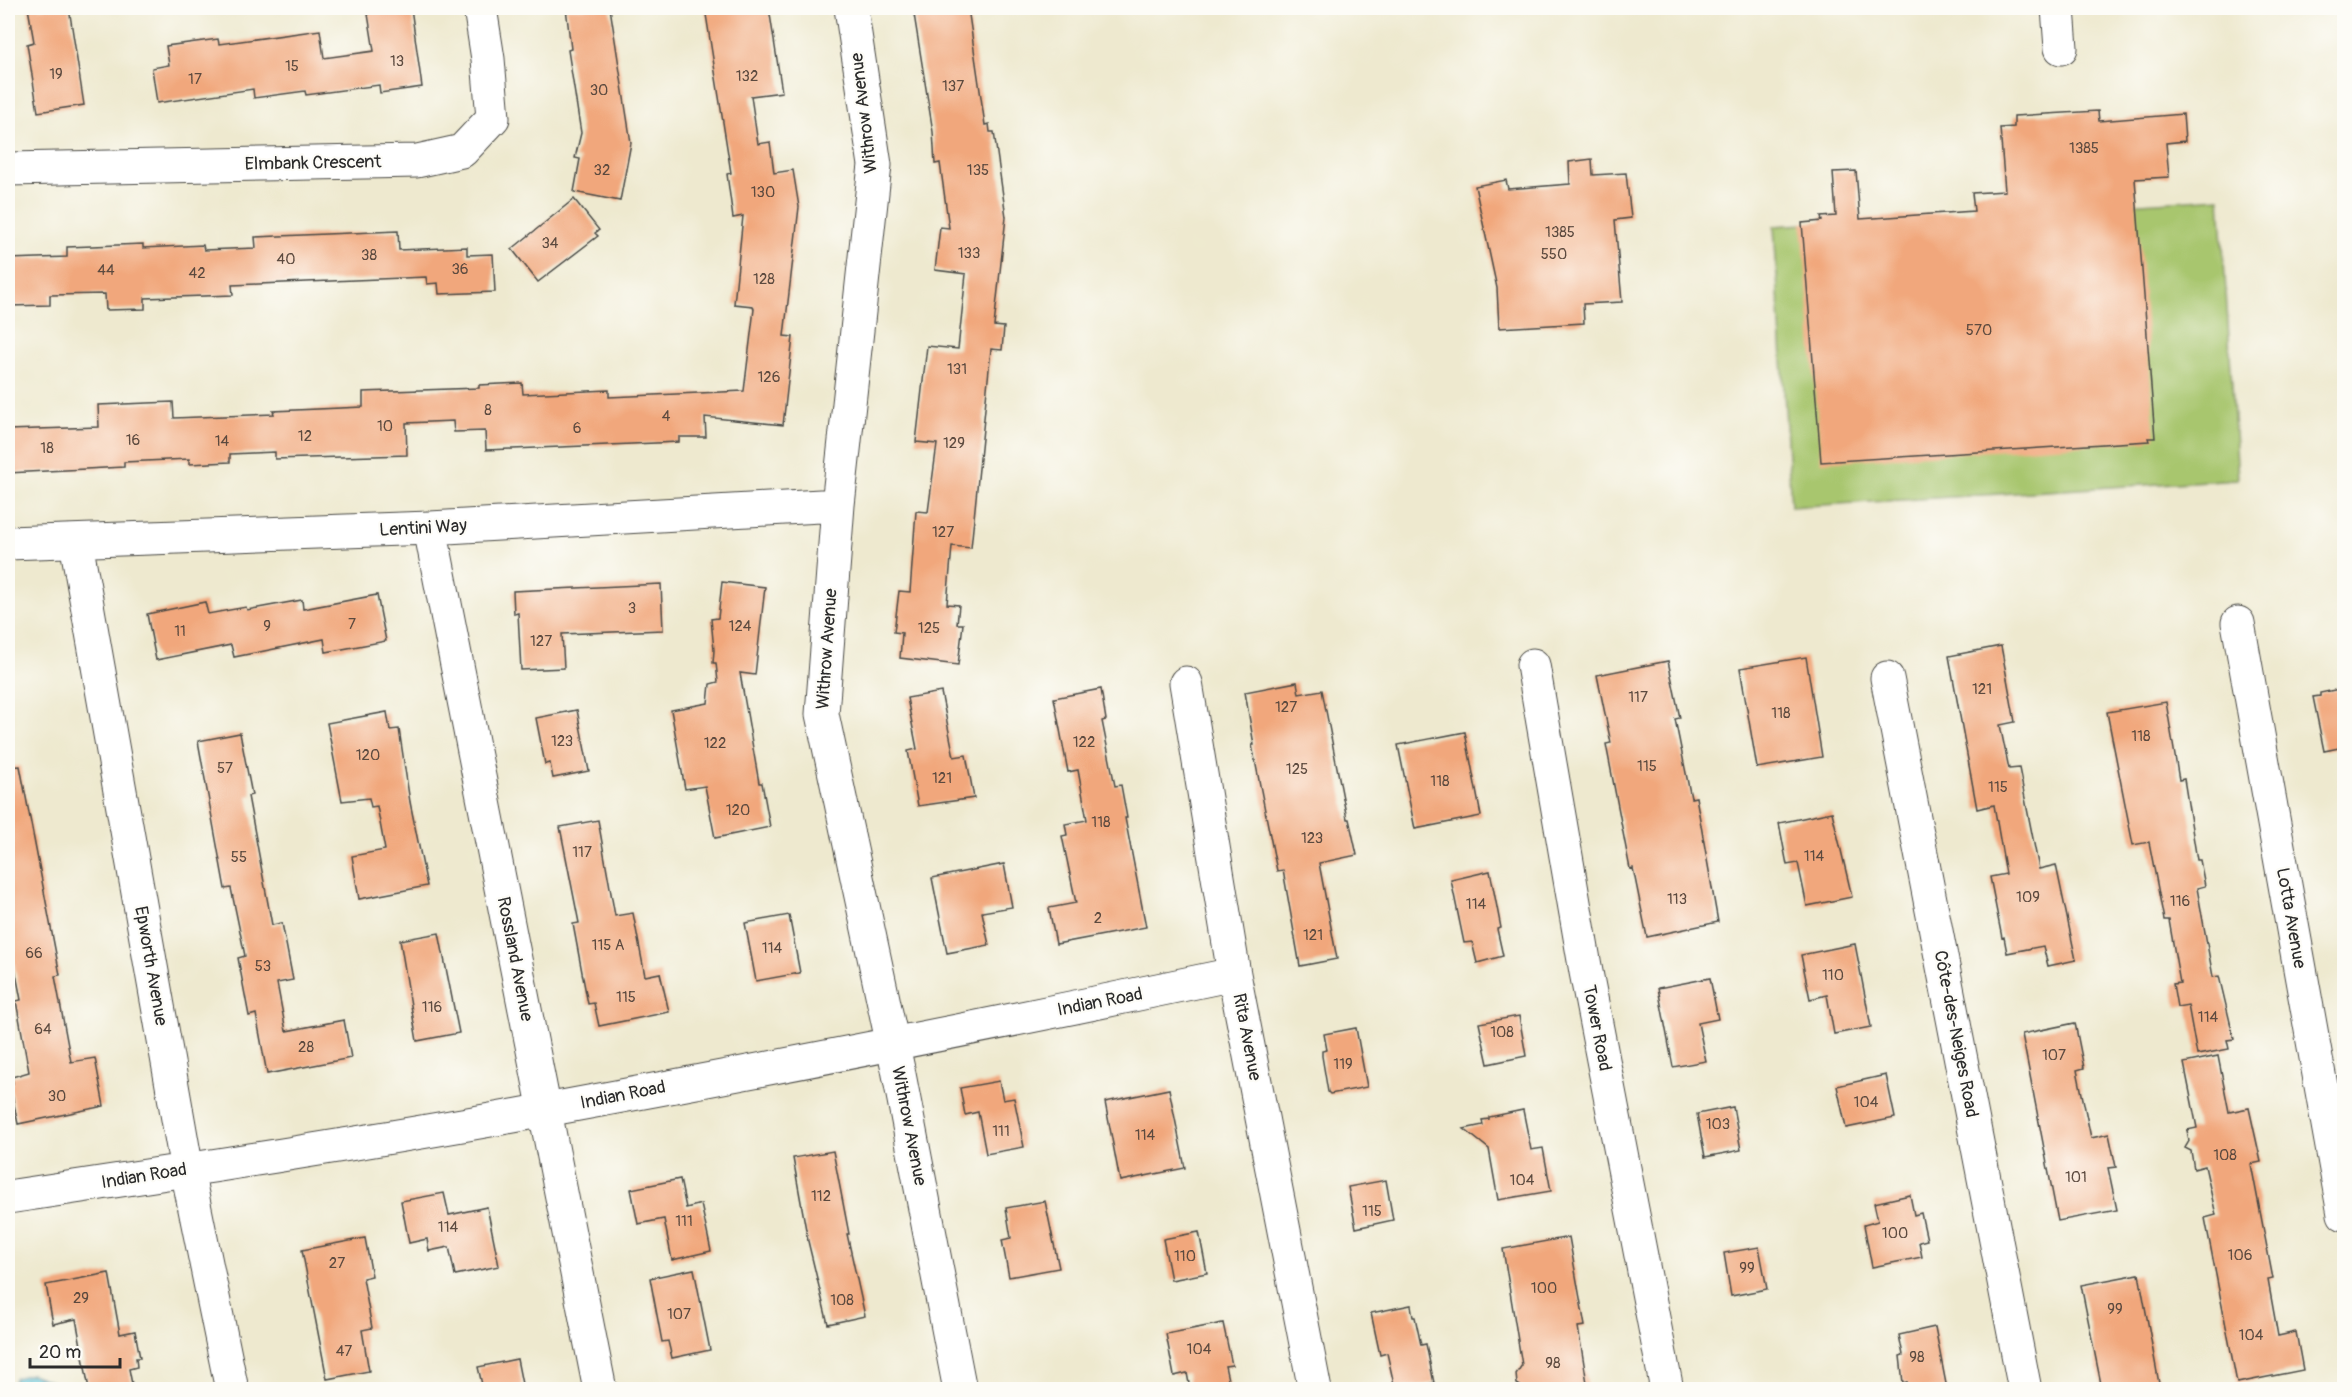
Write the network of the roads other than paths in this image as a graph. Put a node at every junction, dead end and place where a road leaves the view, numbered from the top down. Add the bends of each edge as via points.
1 (480, 8) edge
2 (851, 8) edge
3 (2058, 8) edge
4 (2061, 48) dead end
5 (8, 169) edge
6 (838, 505) junction
7 (430, 528) junction
8 (76, 542) junction
9 (8, 543) edge
10 (2238, 623) dead end
11 (1533, 665) dead end
12 (1887, 678) dead end
13 (1186, 683) dead end
14 (1234, 974) junction
15 (893, 1044) junction
16 (544, 1110) junction
17 (187, 1170) junction
18 (8, 1197) edge
19 (2344, 1214) edge
20 (232, 1389) edge
21 (600, 1389) edge
22 (960, 1389) edge
23 (1315, 1389) edge
24 (1667, 1389) edge
25 (2025, 1389) edge

1 - 5 street, Elmbank Crescent via 493,118 462,151 417,161
2 - 6 street, Withrow Avenue via 874,165
3 - 4 street
6 - 7 street, Lentini Way
6 - 15 street, Withrow Avenue via 822,714
7 - 8 street, Lentini Way
7 - 16 street, Rossland Avenue
8 - 9 street, Lentini Way
8 - 17 street, Epworth Avenue
10 - 19 street, Lotta Avenue
11 - 24 street, Tower Road via 1586,972
12 - 25 street, Côte-des-Neiges Road
13 - 14 street, Rita Avenue
14 - 15 street, Indian Road
14 - 23 street, Rita Avenue
15 - 16 street, Indian Road
15 - 22 street, Withrow Avenue
16 - 17 street, Indian Road
16 - 21 street, Rossland Avenue
17 - 18 street, Indian Road
17 - 20 street, Epworth Avenue

